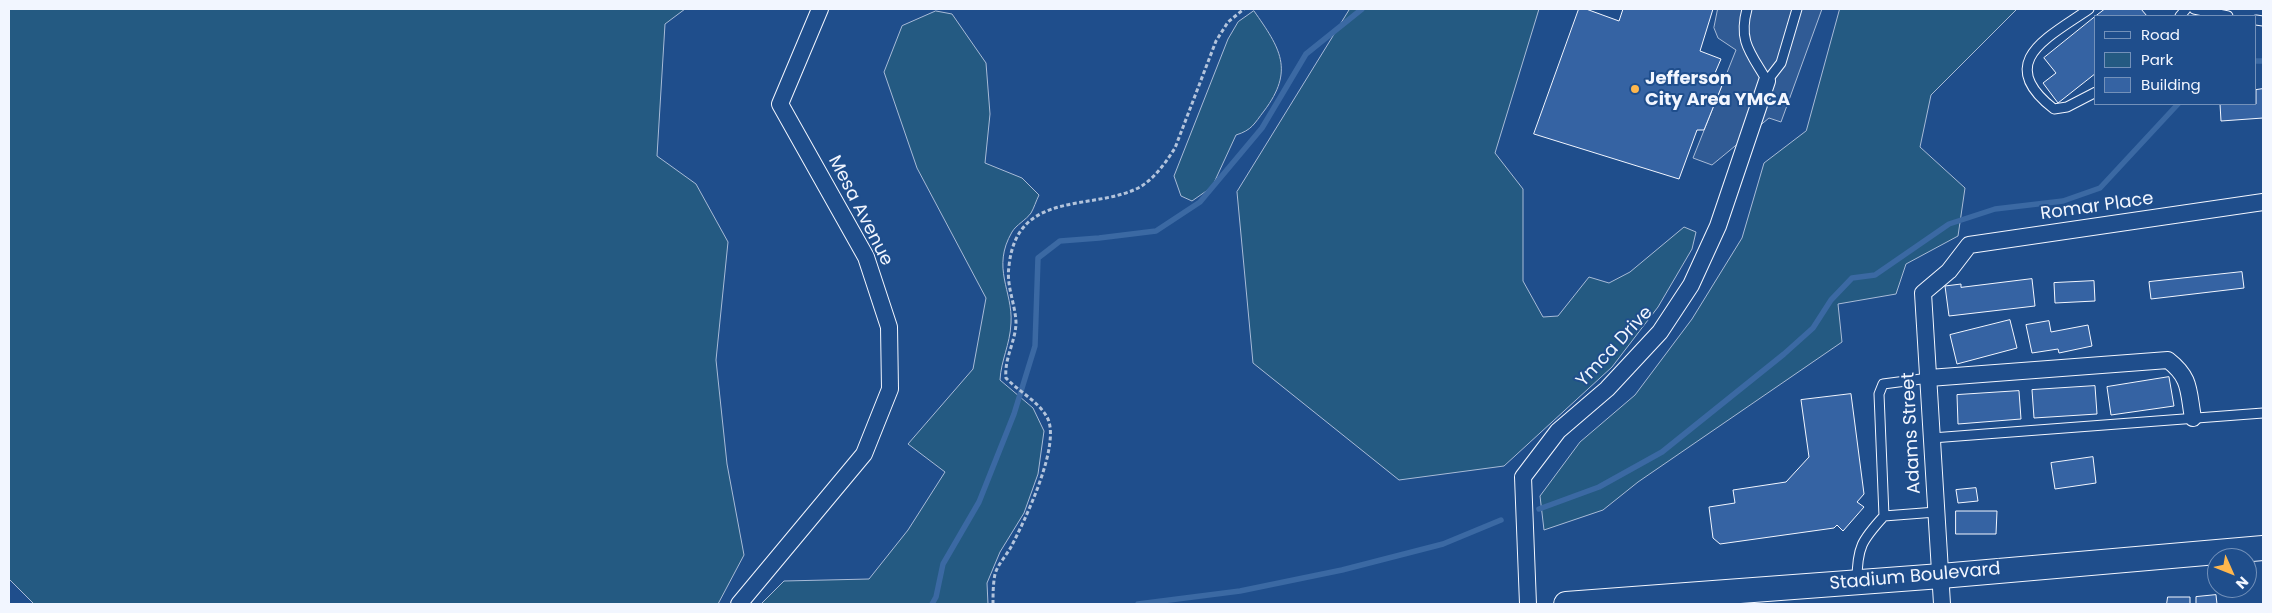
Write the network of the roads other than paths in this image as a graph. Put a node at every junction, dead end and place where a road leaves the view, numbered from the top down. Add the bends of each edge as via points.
1 (820, 9) edge
2 (1748, 9) edge
3 (1797, 9) edge
4 (2089, 9) edge
5 (2194, 9) edge
6 (2223, 15) edge
7 (1767, 81) junction
8 (2094, 93) edge
9 (2263, 202) edge
10 (1949, 271) joint
11 (1928, 378) junction
12 (2263, 413) edge
13 (2192, 418) junction
14 (1932, 438) junction
15 (1936, 512) junction
16 (1884, 516) junction
17 (2263, 548) edge
18 (1940, 576) junction
19 (1857, 582) junction
20 (739, 604) edge
21 (1528, 604) edge
22 (1566, 604) edge
23 (1942, 604) edge

1 - 20 street, Mesa Avenue via 780,104 866,256 889,327 890,389 864,454
2 - 7 lane via 1742,26 1745,42
3 - 7 lane via 1781,63
4 - 8 lane via 2036,46 2029,57 2026,72 2034,90 2054,109 2067,107
5 - 6 lane
7 - 21 street, Ymca Drive via 1718,226 1691,285 1660,332 1607,389 1558,431 1523,477
9 - 10 street, Romar Place via 1969,246
10 - 11 street, Adams Street via 1923,294
11 - 13 street via 2168,360 2181,370 2188,385
11 - 14 street, Adams Street
11 - 16 lane via 1883,384 1879,394
12 - 13 lane
13 - 14 lane
14 - 15 street, Adams Street
15 - 16 lane
15 - 18 street, Adams Street
16 - 19 lane via 1864,538 1857,559
17 - 18 main road, Stadium Boulevard
18 - 19 main road, Stadium Boulevard
18 - 23 street, Adams Street
19 - 22 main road, Stadium Boulevard

